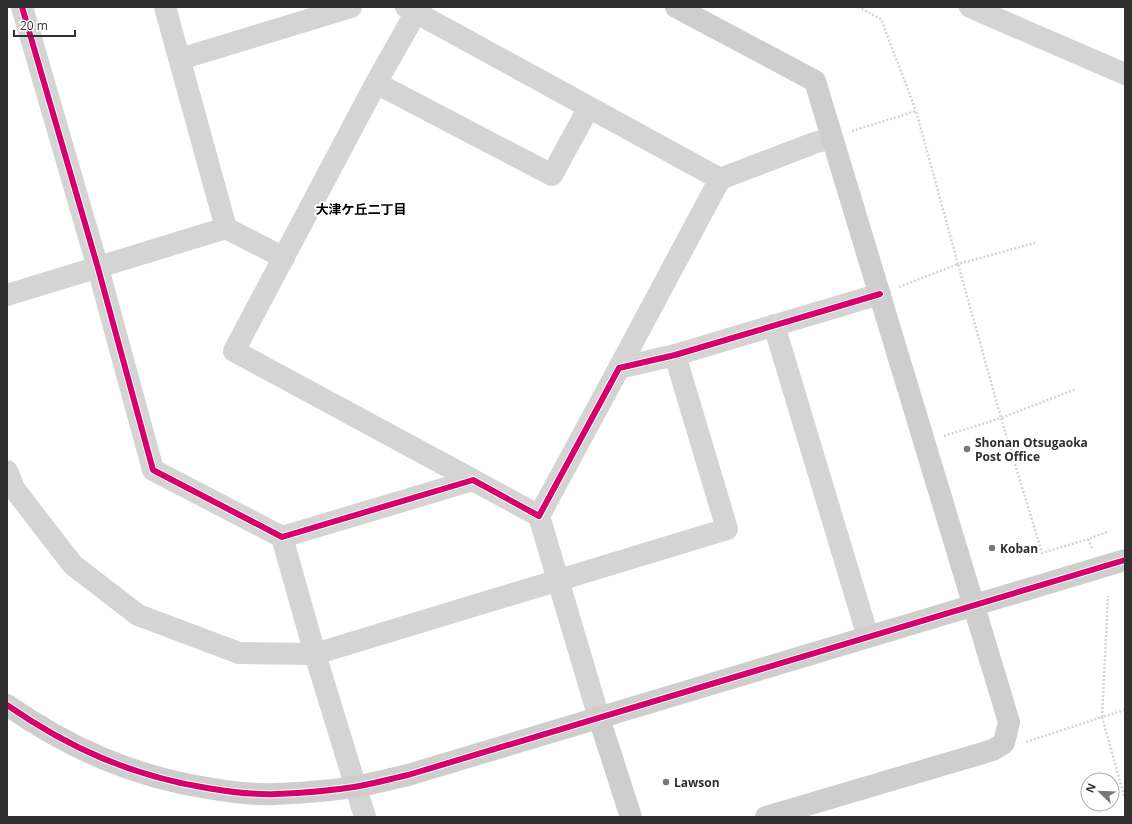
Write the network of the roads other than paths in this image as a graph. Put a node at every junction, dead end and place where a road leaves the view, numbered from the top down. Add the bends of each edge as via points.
1 (22, 7) edge
2 (165, 7) edge
3 (351, 7) edge
4 (676, 7) edge
5 (970, 7) edge
6 (414, 9) edge
7 (180, 59) junction
8 (1125, 74) edge
9 (376, 84) junction
10 (589, 107) junction
11 (832, 138) junction
12 (720, 179) junction
13 (226, 228) junction
14 (284, 258) junction
15 (98, 268) junction
16 (880, 294) junction
17 (7, 295) edge
18 (774, 326) junction
19 (675, 355) junction
20 (619, 368) junction
21 (7, 471) edge
22 (473, 480) junction
23 (540, 516) junction
24 (282, 537) junction
25 (1125, 560) edge
26 (558, 581) junction
27 (974, 606) junction
28 (868, 637) junction
29 (315, 654) junction
30 (7, 706) edge
31 (599, 718) junction
32 (356, 787) junction
33 (365, 817) edge
34 (631, 817) edge
35 (766, 817) edge

1 - 15 street
2 - 7 street
3 - 7 street
4 - 11 street via 815,81
5 - 8 street
6 - 9 street
6 - 10 street
7 - 13 street
9 - 10 street via 552,175
9 - 14 street
10 - 12 street
11 - 12 street
11 - 16 street
12 - 20 street
13 - 14 street
13 - 15 street
14 - 22 street via 234,351
15 - 17 street
15 - 24 street via 153,470
16 - 18 street
16 - 27 street
18 - 19 street
18 - 28 street
19 - 20 street
19 - 26 street via 728,529
20 - 23 street
21 - 29 street via 16,490 73,564 138,615 239,653
22 - 23 street
22 - 24 street
23 - 26 street
24 - 29 street
25 - 27 street
26 - 29 street
26 - 31 street
27 - 28 street
27 - 35 street via 1009,722 1004,743 993,750
28 - 31 street
29 - 32 street
30 - 32 street via 54,735 92,754 123,767 186,784 246,793 275,794
31 - 32 street via 408,775
31 - 34 street
32 - 33 street

